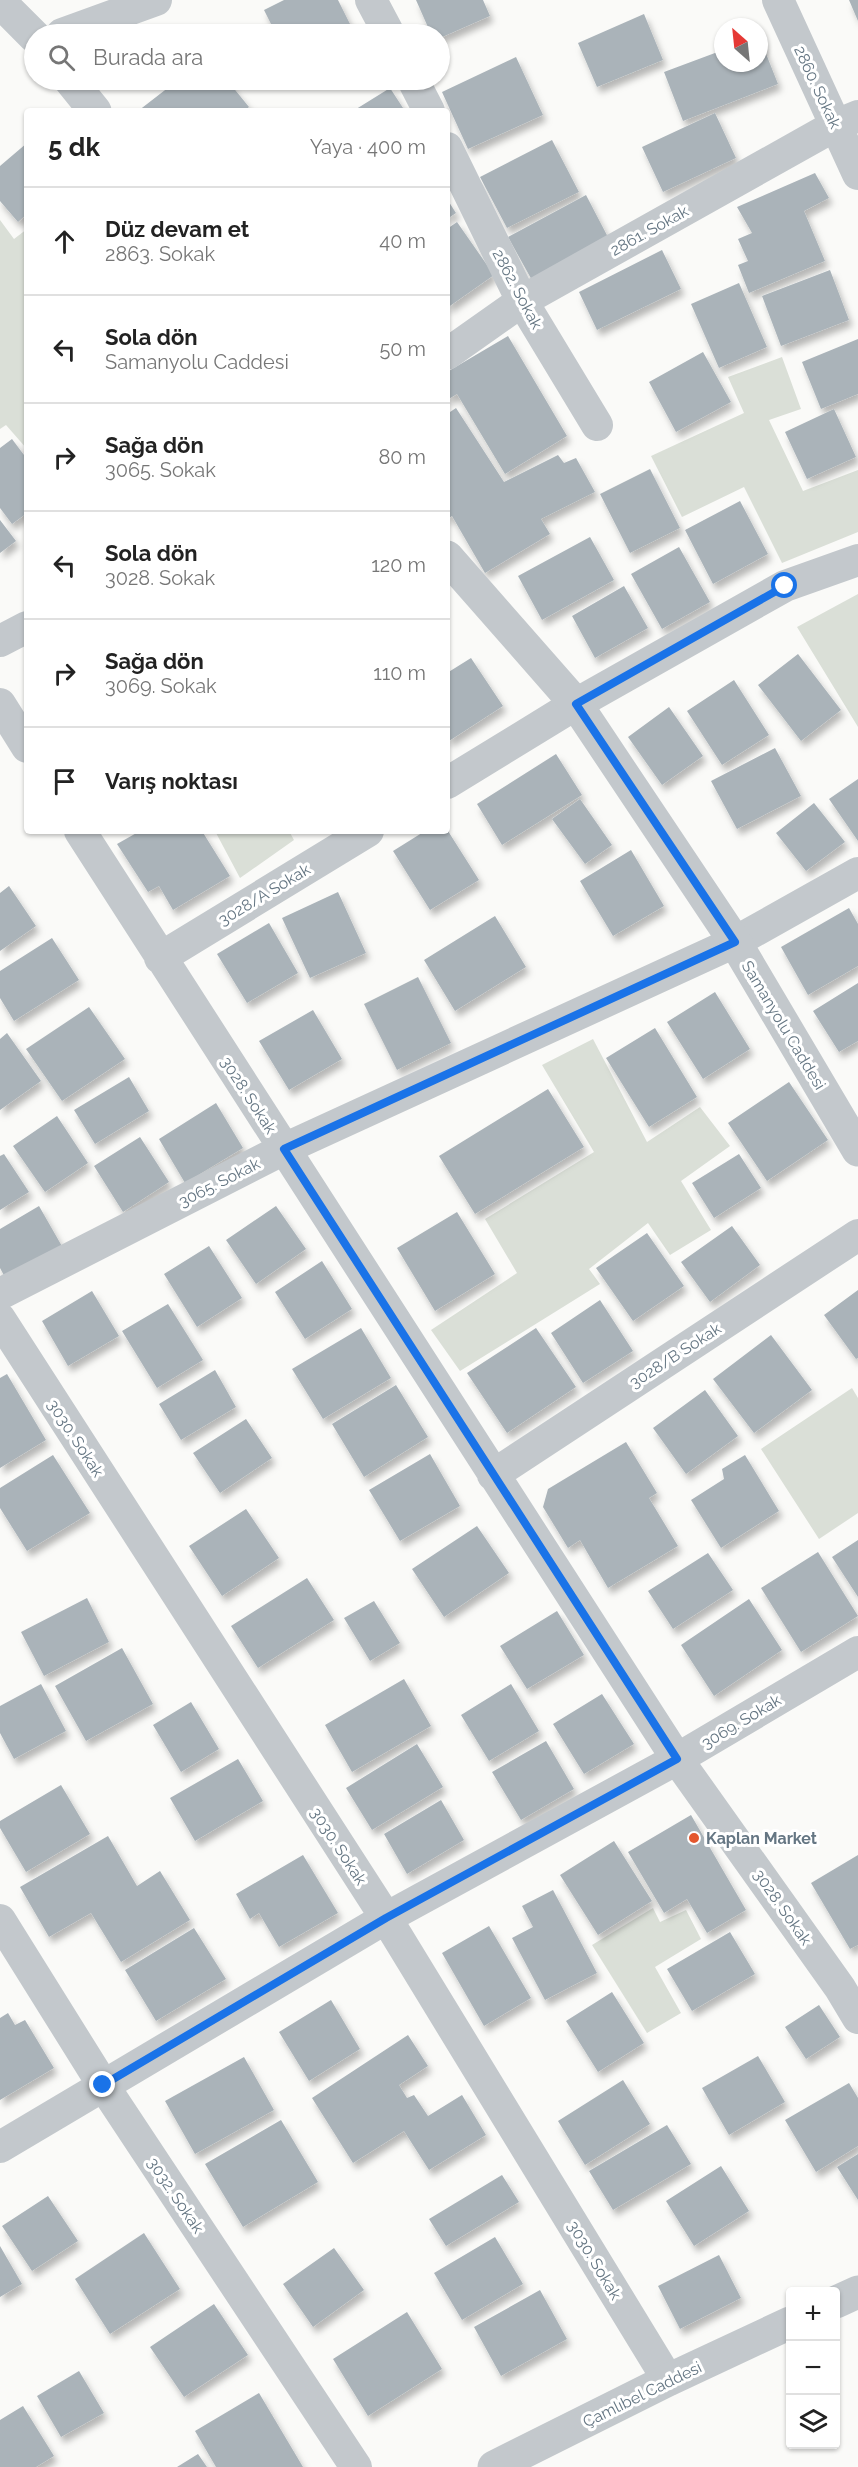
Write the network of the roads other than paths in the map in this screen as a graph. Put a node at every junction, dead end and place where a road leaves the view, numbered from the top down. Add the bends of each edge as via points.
1 (156, 0) edge
2 (371, 0) edge
3 (778, 0) edge
4 (0, 2) edge
5 (90, 24) edge
6 (384, 24) edge
7 (24, 26) edge
8 (78, 90) edge
9 (418, 90) edge
10 (92, 108) edge
11 (427, 108) edge
12 (847, 121) edge
13 (450, 154) edge
14 (858, 174) edge
15 (522, 301) junction
16 (450, 352) edge
17 (597, 425) dead end
18 (450, 560) edge
19 (858, 560) edge
20 (24, 629) edge
21 (0, 641) edge
22 (0, 704) edge
23 (576, 704) junction
24 (24, 742) edge
25 (450, 781) edge
26 (82, 834) edge
27 (363, 834) edge
28 (858, 873) edge
29 (735, 942) junction
30 (160, 958) junction
31 (284, 1149) junction
32 (858, 1150) edge
33 (858, 1234) edge
34 (0, 1294) edge
35 (0, 1319) edge
36 (493, 1475) junction
37 (858, 1652) edge
38 (677, 1759) junction
39 (386, 1918) junction
40 (0, 1920) edge
41 (849, 1983) edge
42 (858, 2018) edge
43 (103, 2085) junction
44 (0, 2147) edge
45 (858, 2292) edge
46 (840, 2300) edge
47 (786, 2325) edge
48 (668, 2380) junction
49 (357, 2467) edge
50 (494, 2467) edge

1 - 5 street
2 - 6 street
3 - 12 street, 2860. Sokak
4 - 7 street
8 - 10 street
9 - 11 street
12 - 14 street, 2860. Sokak
12 - 15 street, 2861. Sokak
13 - 15 street, 2862. Sokak
15 - 16 street, 2861. Sokak
15 - 17 street, 2862. Sokak
18 - 23 street, Samanyolu Caddesi
19 - 23 street via 785,586
20 - 21 street
22 - 24 street
23 - 25 street
23 - 29 street, Samanyolu Caddesi
26 - 30 street, 3028. Sokak
27 - 30 street, 3028/A Sokak
28 - 29 street, 3065. Sokak
29 - 31 street, 3065. Sokak
29 - 32 street, Samanyolu Caddesi
30 - 31 street, 3028. Sokak
31 - 34 street, 3065. Sokak
31 - 36 street, 3028. Sokak
33 - 36 street, 3028/B Sokak
35 - 39 street, 3030. Sokak
36 - 38 street, 3028. Sokak
37 - 38 street, 3069. Sokak
38 - 39 street, 3069. Sokak
38 - 41 street, 3028. Sokak
39 - 43 street, 3069. Sokak
39 - 48 street, 3030. Sokak
40 - 43 street, 3032. Sokak
41 - 42 street, 3028. Sokak
43 - 44 street, 3069. Sokak
43 - 49 street, 3032. Sokak
45 - 46 street
47 - 48 street, Çamlıbel Caddesi
48 - 50 street, Çamlıbel Caddesi

